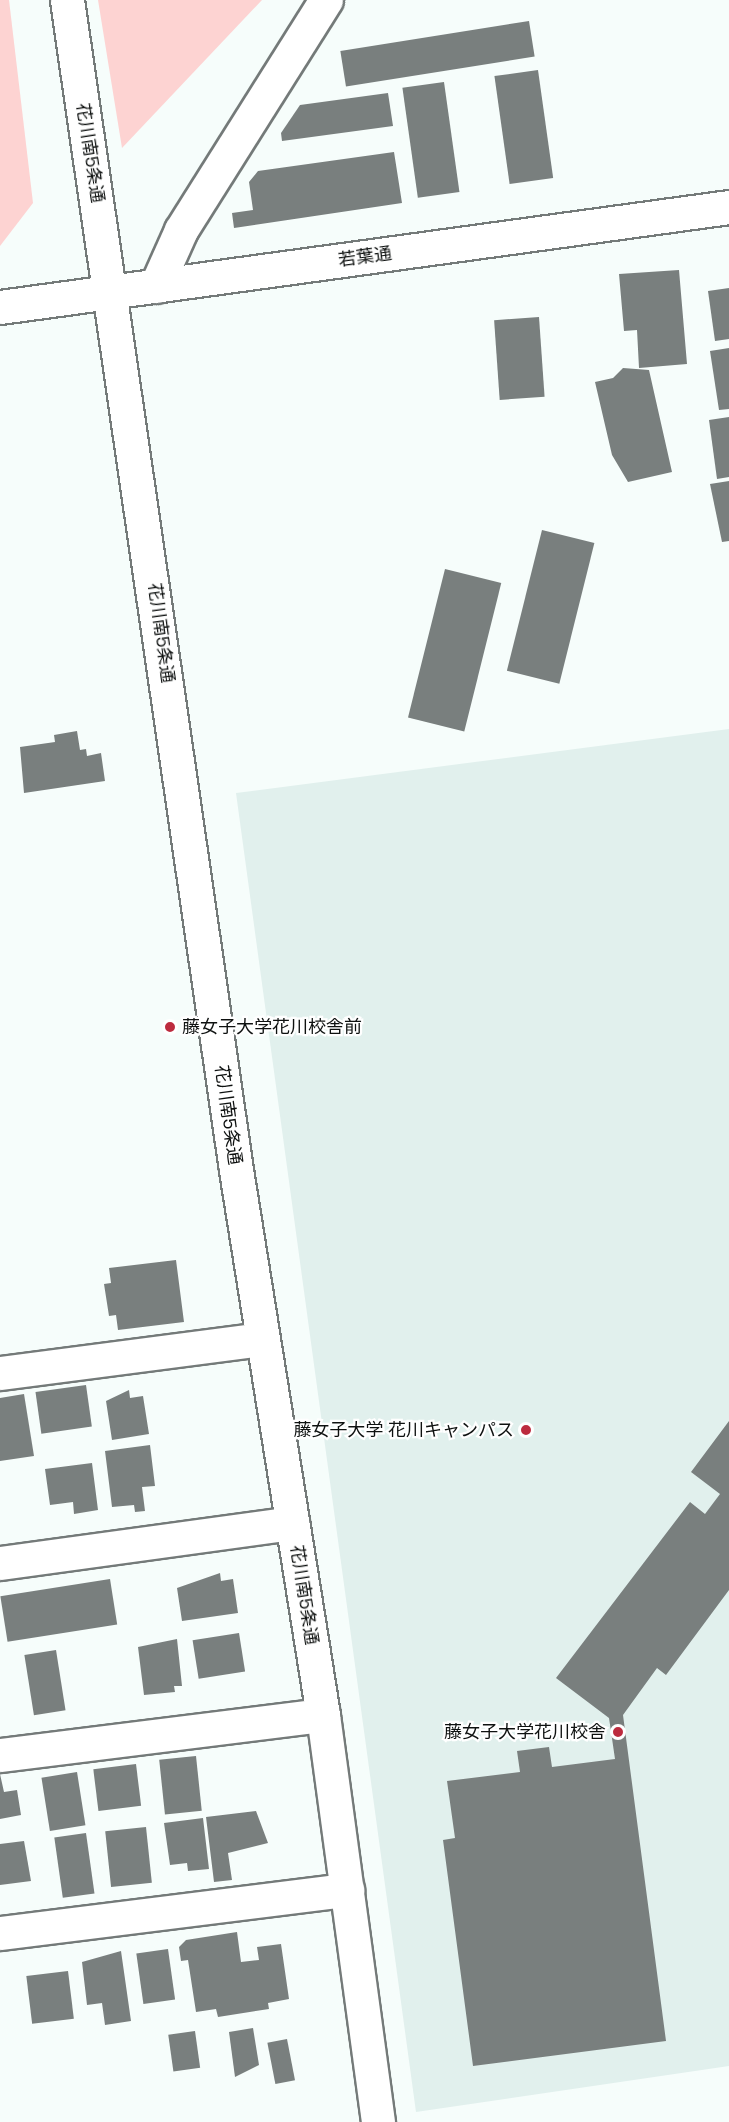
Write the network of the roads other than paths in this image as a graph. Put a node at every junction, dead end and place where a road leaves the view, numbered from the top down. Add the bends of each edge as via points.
1 (66, 0) edge
2 (326, 0) edge
3 (729, 207) edge
4 (156, 286) junction
5 (112, 292) junction
6 (0, 307) edge
7 (262, 1339) junction
8 (0, 1373) edge
9 (292, 1523) junction
10 (0, 1563) edge
11 (323, 1714) junction
12 (0, 1755) edge
13 (347, 1890) junction
14 (0, 1934) edge
15 (378, 2122) edge

1 - 5 street, 花川南5条通
2 - 4 street via 181,230
3 - 4 street, 若葉通
4 - 5 street, 若葉通
5 - 6 street, 若葉通
5 - 7 street, 花川南5条通
7 - 8 street
7 - 9 street, 花川南5条通
9 - 10 street
9 - 11 street, 花川南5条通
11 - 12 street
11 - 13 street, 花川南5条通
13 - 14 street
13 - 15 street, 花川南5条通

